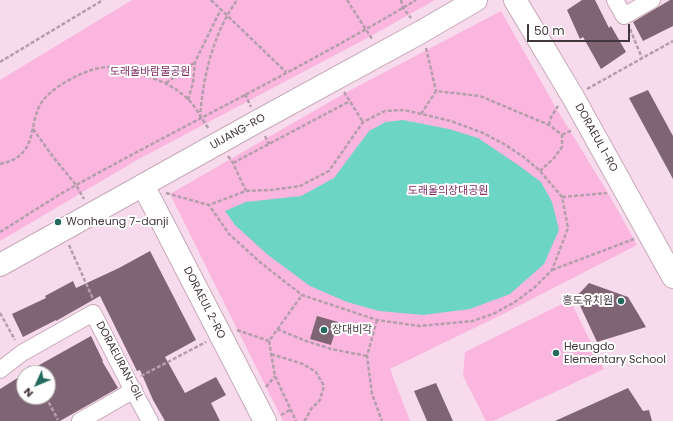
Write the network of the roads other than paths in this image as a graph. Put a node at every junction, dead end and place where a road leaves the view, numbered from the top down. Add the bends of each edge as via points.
1 (476, 0) edge
2 (515, 0) edge
3 (615, 0) edge
4 (652, 0) edge
5 (152, 188) junction
6 (0, 265) edge
7 (673, 277) edge
8 (0, 370) edge
9 (131, 386) junction
10 (271, 419) edge
11 (80, 421) edge
12 (150, 421) edge

1 - 5 street, UIJANG-RO
2 - 7 street, DORAEUL 1-RO via 573,97
3 - 4 street via 624,16
5 - 6 street, UIJANG-RO
5 - 10 street, DORAEUL 2-RO
8 - 9 street, DORAEURAN-GIL via 22,353 93,313
9 - 11 street
9 - 12 street, DORAEURAN-GIL

